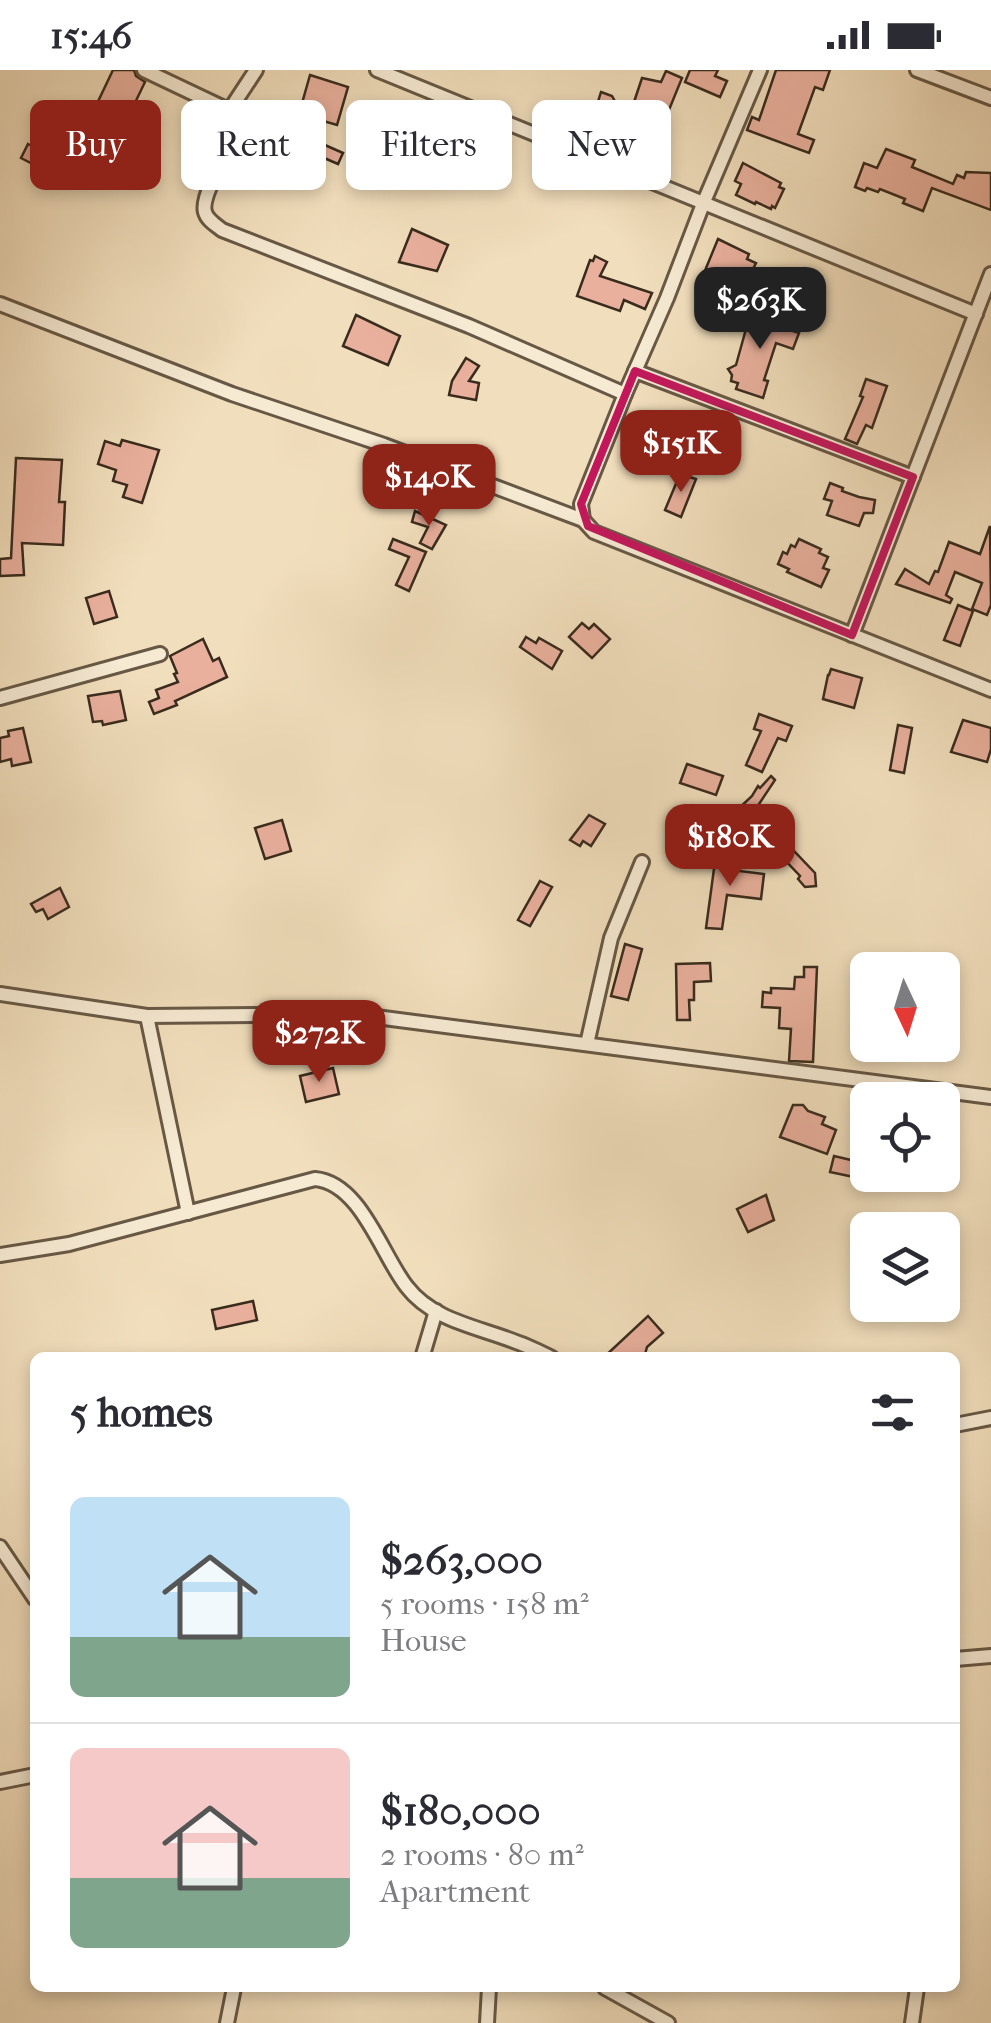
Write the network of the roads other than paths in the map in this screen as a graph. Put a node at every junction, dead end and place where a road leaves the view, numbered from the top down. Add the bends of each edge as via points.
1 (144, 70) edge
2 (256, 70) edge
3 (377, 70) edge
4 (760, 70) edge
5 (918, 70) edge
6 (991, 98) edge
7 (205, 100) edge
8 (236, 100) edge
9 (209, 190) edge
10 (702, 204) junction
11 (991, 274) edge
12 (0, 304) edge
13 (976, 314) junction
14 (634, 371) junction
15 (625, 394) junction
16 (913, 477) junction
17 (583, 520) junction
18 (852, 635) junction
19 (160, 654) dead end
20 (991, 690) edge
21 (0, 698) edge
22 (642, 862) dead end
23 (0, 994) edge
24 (146, 1016) junction
25 (587, 1044) junction
26 (991, 1096) edge
27 (188, 1214) junction
28 (0, 1254) edge
29 (436, 1311) junction
30 (424, 1352) edge
31 (538, 1352) edge
32 (991, 1418) edge
33 (960, 1424) edge
34 (0, 1547) edge
35 (30, 1592) edge
36 (991, 1656) edge
37 (960, 1659) edge
38 (30, 1776) edge
39 (0, 1782) edge
40 (233, 1992) edge
41 (489, 1992) edge
42 (612, 1992) edge
43 (916, 1992) edge
44 (227, 2023) edge
45 (487, 2023) edge
46 (668, 2023) edge
47 (912, 2023) edge

1 - 7 street
2 - 8 street
3 - 10 street
4 - 10 street
5 - 6 street
9 - 15 street via 205,216 222,230
10 - 13 street
10 - 14 street
11 - 13 street
12 - 17 street
13 - 16 street
14 - 15 street
14 - 16 street
15 - 17 street via 581,504
16 - 18 street
17 - 18 street via 594,532
18 - 20 street
19 - 21 street
22 - 25 street via 612,938
23 - 24 street
24 - 25 street via 353,1014
24 - 27 street
25 - 26 street
27 - 28 street
27 - 29 street via 314,1179 331,1182 378,1237 408,1289
29 - 30 street
29 - 31 street
32 - 33 street
34 - 35 street
36 - 37 street
38 - 39 street
40 - 44 street
41 - 45 street
42 - 46 street
43 - 47 street

